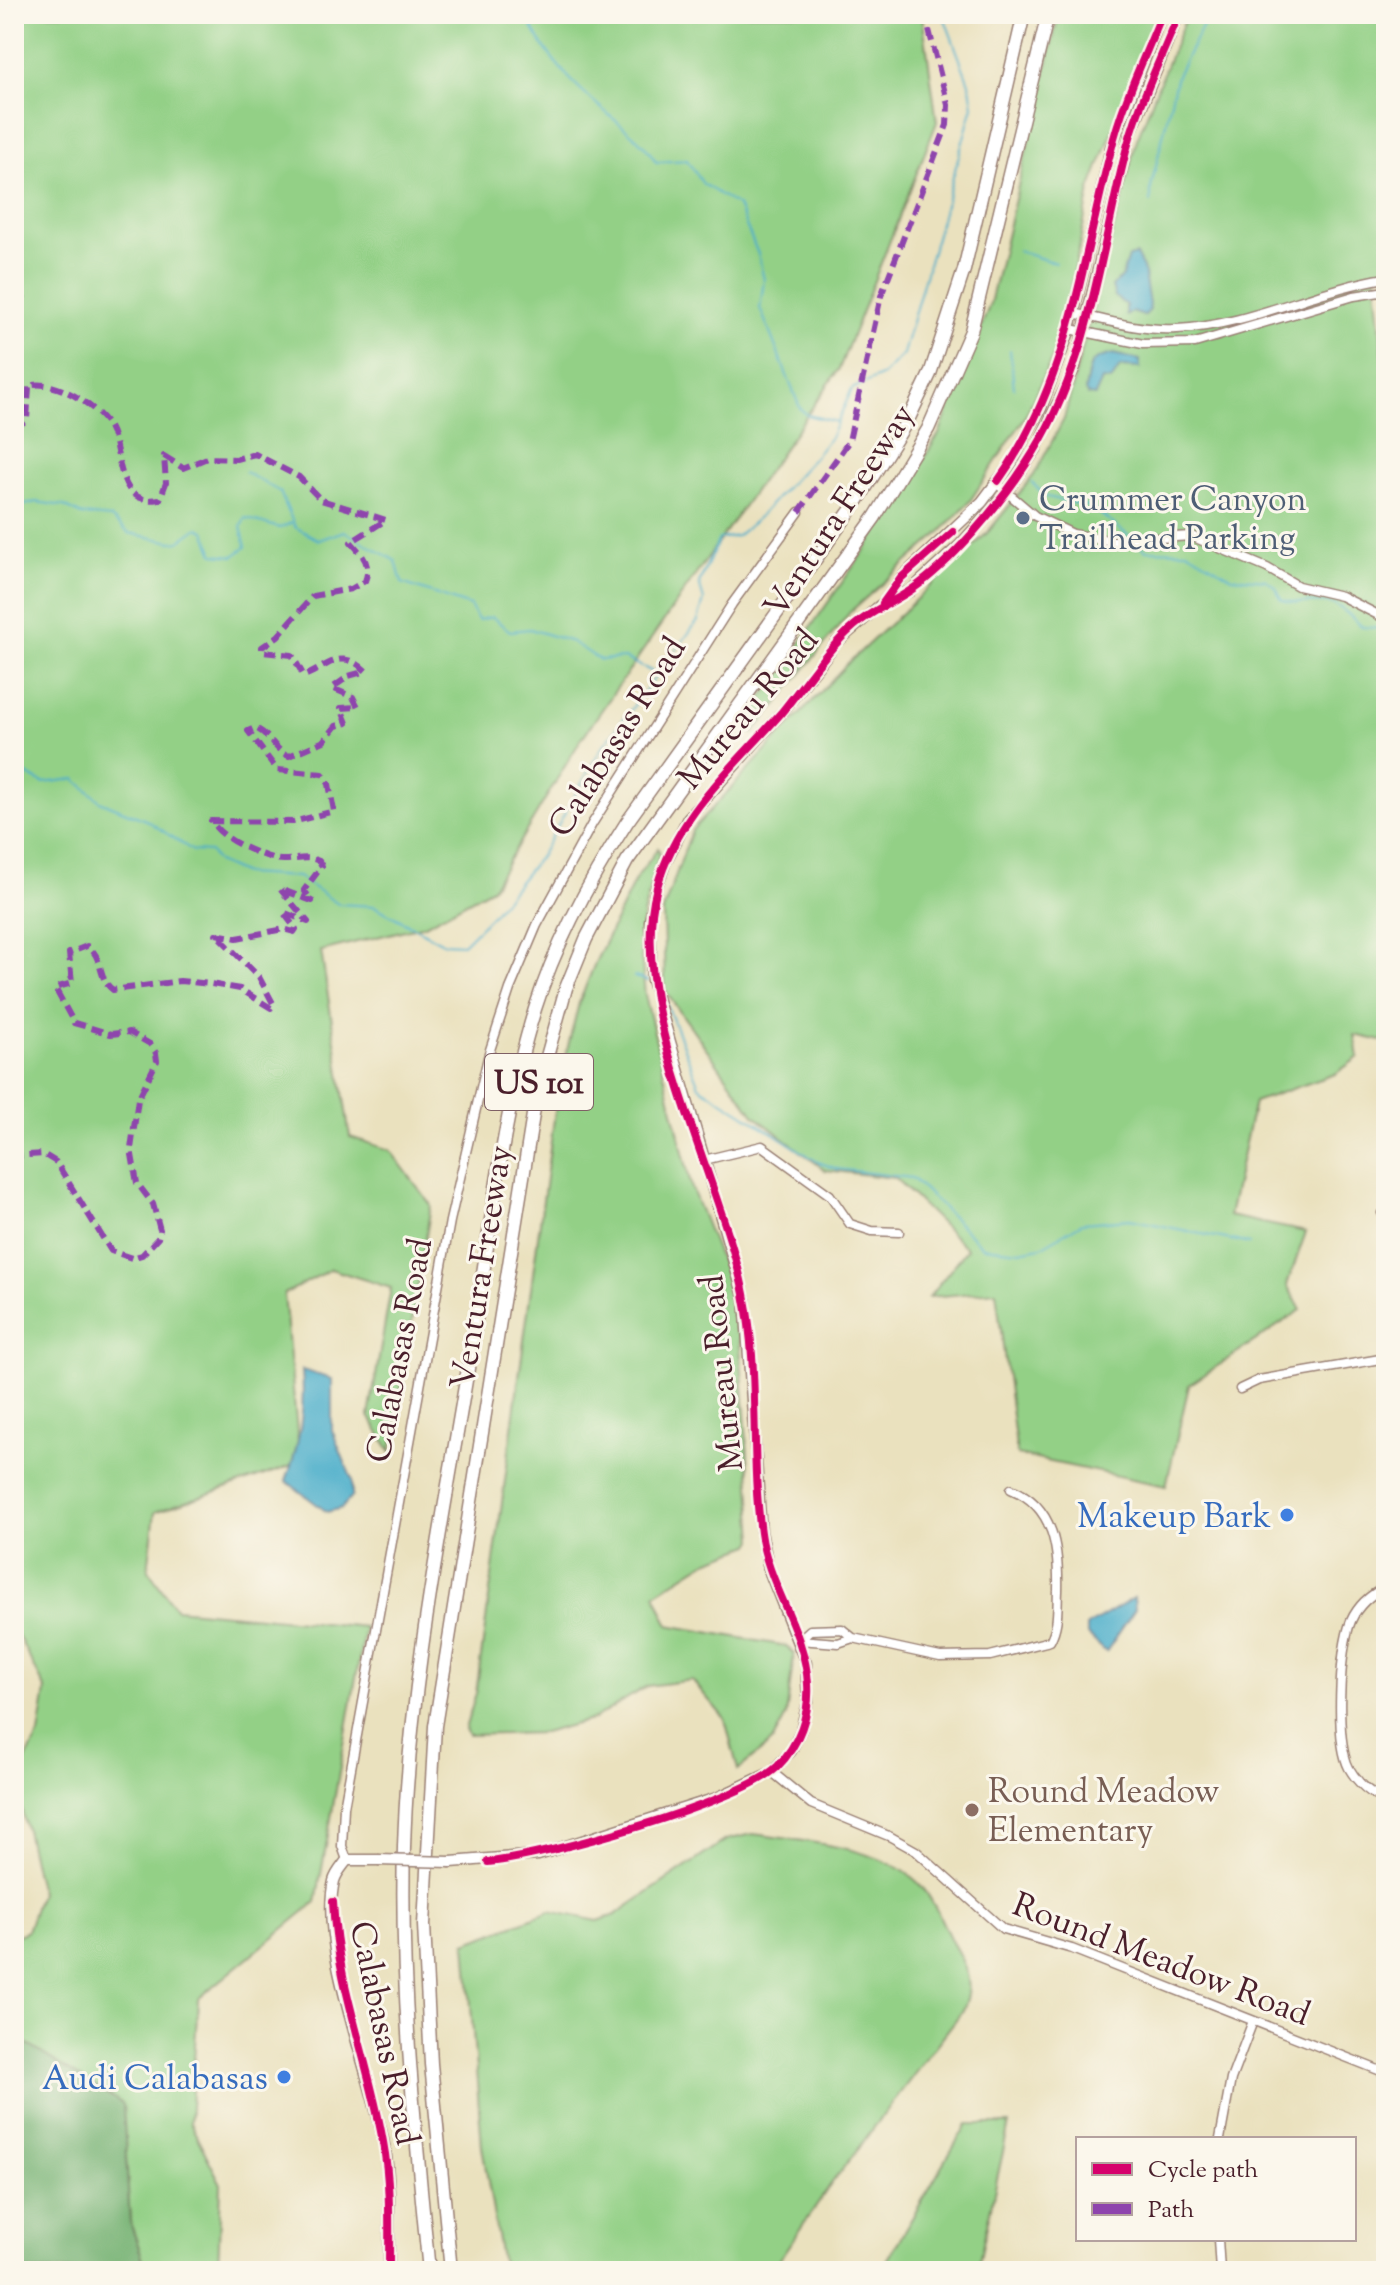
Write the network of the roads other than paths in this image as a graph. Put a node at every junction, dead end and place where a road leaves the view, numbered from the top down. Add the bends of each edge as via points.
1 (1024, 14) edge
2 (1048, 14) edge
3 (1162, 14) edge
4 (1179, 14) edge
5 (1386, 278) edge
6 (1386, 291) edge
7 (1074, 313) junction
8 (1089, 317) junction
9 (1070, 329) junction
10 (1085, 332) junction
11 (996, 483) junction
12 (1007, 492) junction
13 (799, 512) dead end
14 (883, 603) junction
15 (1386, 619) edge
16 (704, 1160) junction
17 (899, 1232) dead end
18 (1386, 1358) edge
19 (1240, 1389) dead end
20 (1011, 1489) dead end
21 (1386, 1587) edge
22 (853, 1638) junction
23 (799, 1640) junction
24 (772, 1772) junction
25 (1386, 1800) edge
26 (347, 1860) junction
27 (1253, 2021) junction
28 (1386, 2073) edge
29 (1220, 2137) edge
30 (1218, 2241) edge
31 (389, 2271) edge
32 (429, 2271) edge
33 (451, 2271) edge
34 (1220, 2271) edge

1 - 32 highway, Ventura Freeway / US 101 via 964,270 919,396 858,500 599,865 556,950 522,1056 450,1477 408,1770 405,2007
2 - 33 highway, Ventura Freeway / US 101 via 982,291 952,380 875,517 627,861 586,939 549,1042 470,1490 435,1726 424,1925
3 - 7 main road, Mureau Road via 1111,147
4 - 8 main road, Mureau Road via 1130,135
5 - 8 street via 1192,328 1138,327
6 - 10 street via 1195,343 1143,344
7 - 8 street
7 - 9 main road, Mureau Road
8 - 10 main road, Mureau Road
9 - 10 street
9 - 11 main road, Mureau Road via 1041,408
10 - 12 main road, Mureau Road via 1054,416
11 - 12 street
11 - 14 main road, Mureau Road via 961,524 901,578
12 - 14 main road, Mureau Road via 910,591
12 - 15 street via 1073,534 1133,541 1191,536 1298,586 1341,596
13 - 26 street, Calabasas Road via 732,604 592,824 537,925 510,989 470,1129 387,1558 344,1807 342,1846
14 - 16 main road, Mureau Road via 836,643 701,801 676,840 656,889 650,921 652,980
16 - 17 street via 762,1146 830,1195 850,1224
16 - 23 main road, Mureau Road via 745,1300 764,1551
18 - 19 street via 1259,1380
20 - 22 street via 1025,1495 1054,1533 1057,1628 1050,1641 990,1656 940,1657
21 - 25 street via 1363,1601 1351,1619 1342,1672 1348,1766 1359,1783
22 - 23 street via 838,1643
22 - 23 street via 842,1629 810,1630
23 - 24 main road, Mureau Road via 809,1685 805,1718 791,1751
24 - 26 main road, Mureau Road, bridge via 717,1798 524,1858
24 - 27 street, Round Meadow Road via 811,1804 916,1851 1003,1929 1064,1946
26 - 31 main road, Calabasas Road via 334,1880 334,1928 386,2155
27 - 28 street, Round Meadow Road
27 - 29 street via 1231,2079
30 - 34 street

